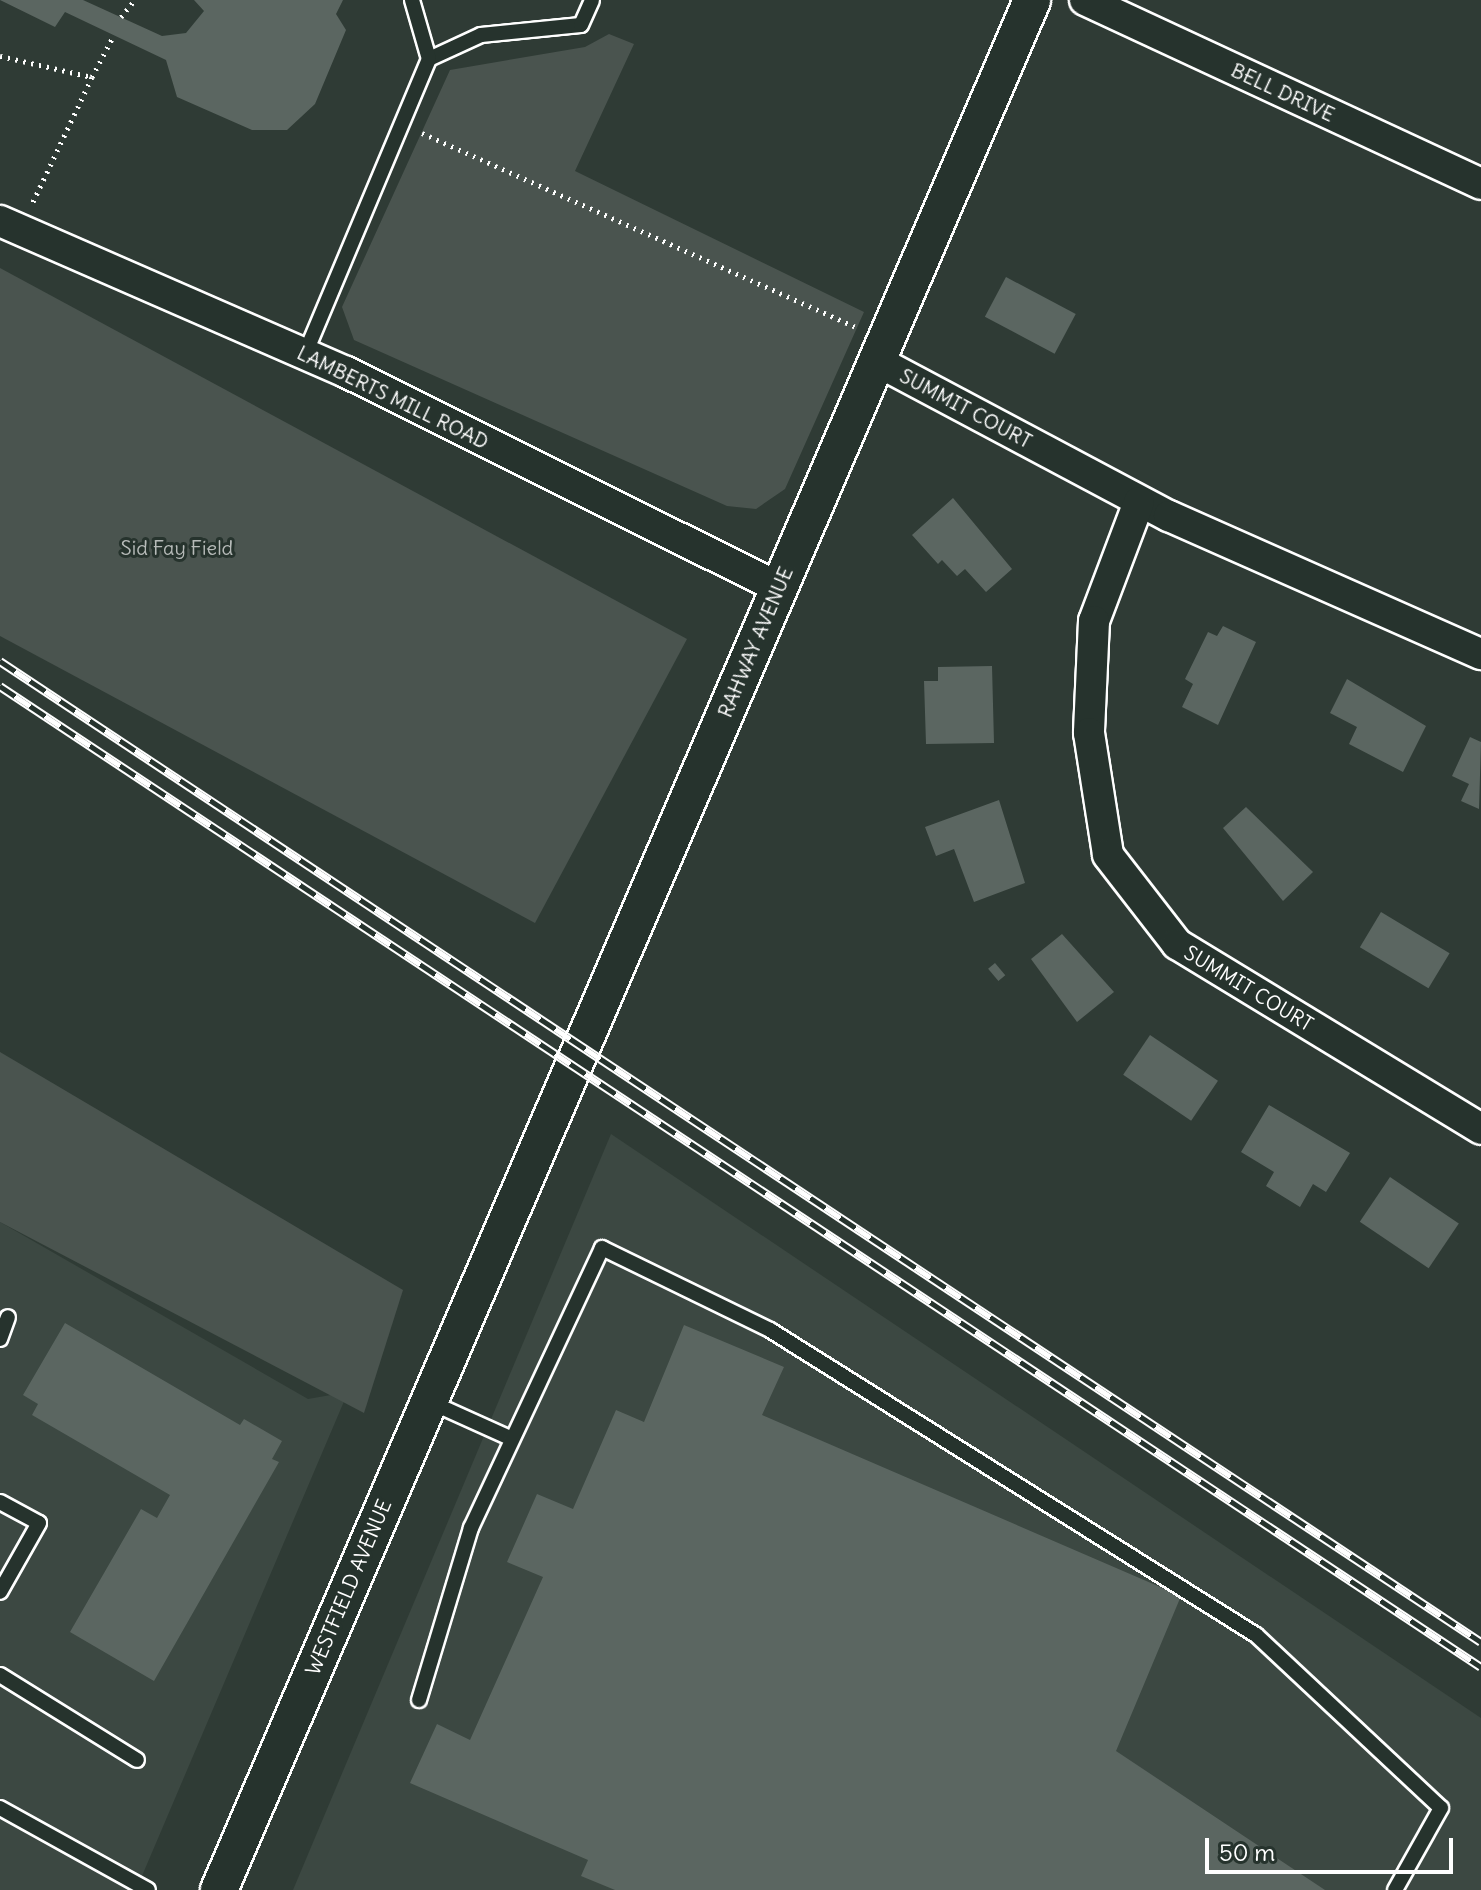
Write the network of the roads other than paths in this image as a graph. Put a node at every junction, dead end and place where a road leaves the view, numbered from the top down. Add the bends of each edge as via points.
1 (412, 0) edge
2 (592, 0) edge
3 (1032, 0) edge
4 (1085, 0) edge
5 (429, 59) junction
6 (1481, 184) edge
7 (10, 225) edge
8 (881, 351) junction
9 (305, 354) junction
10 (1139, 502) junction
11 (779, 588) junction
12 (1481, 654) edge
13 (1481, 1129) edge
14 (477, 1284) joint
15 (8, 1317) dead end
16 (0, 1339) edge
17 (428, 1400) junction
18 (510, 1438) junction
19 (0, 1502) edge
20 (0, 1592) edge
21 (0, 1675) edge
22 (419, 1700) dead end
23 (137, 1760) dead end
24 (0, 1808) edge
25 (148, 1890) edge
26 (219, 1890) edge
27 (1395, 1890) edge

1 - 5 lane
2 - 5 lane via 581,25 481,35
3 - 8 street, RAHWAY AVENUE
4 - 6 street, BELL DRIVE
5 - 9 lane
7 - 9 street, LAMBERTS MILL ROAD
8 - 10 street, SUMMIT COURT
8 - 11 street, RAHWAY AVENUE
9 - 11 street, LAMBERTS MILL ROAD
10 - 12 street, SUMMIT COURT
10 - 13 street, SUMMIT COURT via 1094,621 1089,733 1108,855 1177,944
11 - 14 street, RAHWAY AVENUE
14 - 17 street, WESTFIELD AVENUE
15 - 16 lane
17 - 18 lane
17 - 26 street, WESTFIELD AVENUE
18 - 22 lane via 451,1586
18 - 27 lane via 602,1248 770,1330 1256,1635 1441,1808
19 - 20 lane via 39,1523
21 - 23 lane
24 - 25 lane

